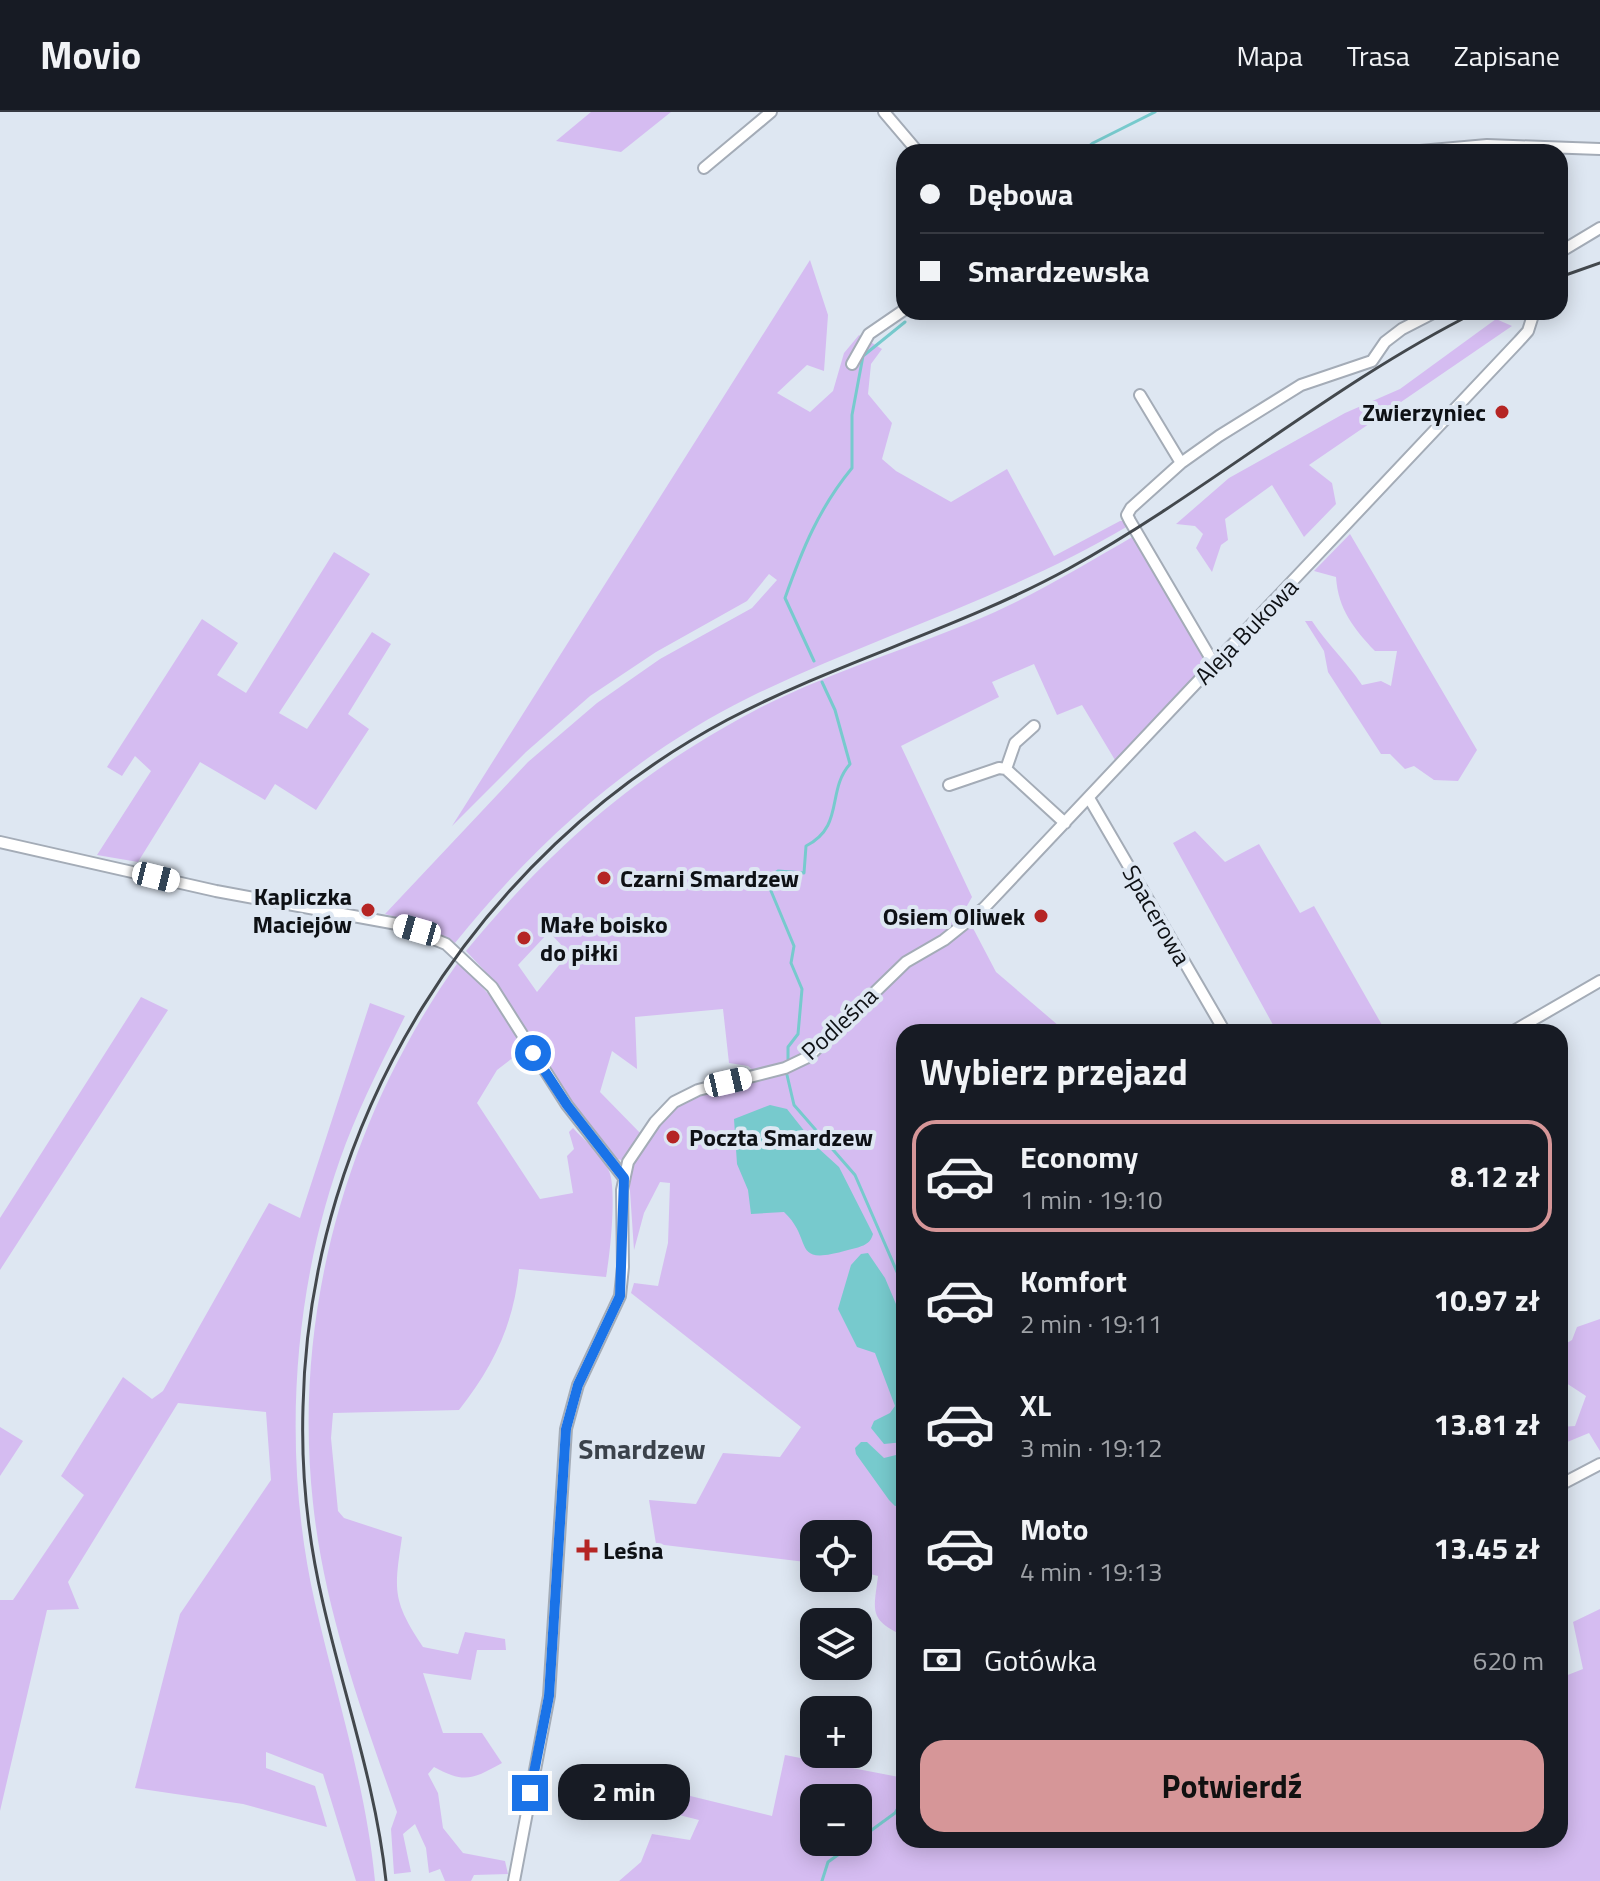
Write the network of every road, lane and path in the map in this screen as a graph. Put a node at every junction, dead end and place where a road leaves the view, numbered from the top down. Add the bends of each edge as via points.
1 (771, 112) edge
2 (884, 112) edge
3 (911, 144) edge
4 (1568, 148) edge
5 (1600, 149) edge
6 (704, 168) dead end
7 (1600, 228) edge
8 (1568, 247) edge
9 (896, 315) edge
10 (1419, 320) edge
11 (1531, 320) edge
12 (852, 364) dead end
13 (1140, 395) dead end
14 (1181, 463) junction
15 (1214, 664) junction
16 (1034, 726) dead end
17 (1006, 769) junction
18 (949, 785) dead end
19 (1089, 798) junction
20 (1065, 823) junction
21 (0, 842) edge
22 (944, 940) joint
23 (1600, 981) edge
24 (1220, 1024) edge
25 (1526, 1024) edge
26 (604, 1155) junction
27 (628, 1162) junction
28 (624, 1178) junction
29 (1600, 1464) edge
30 (1568, 1481) edge
31 (514, 1881) edge

1 - 6 street
2 - 3 street
4 - 5 street
7 - 8 street
9 - 12 street via 869,334
10 - 14 street via 1385,342 1372,361 1293,389
11 - 15 street, Aleja Bukowa via 1526,335
13 - 14 street
14 - 15 street via 1127,515
15 - 19 street, Aleja Bukowa
16 - 17 street via 1015,743
17 - 18 street
17 - 20 street
19 - 20 street, Aleja Bukowa
19 - 24 street, Spacerowa
20 - 22 street, Aleja Bukowa via 984,908
21 - 26 street via 216,891 397,924 431,936 458,953 492,987
22 - 27 street, Podleśna via 890,976 808,1057 674,1102
23 - 25 street
26 - 27 street
26 - 28 street
27 - 28 street, Podleśna
28 - 31 street, Podleśna via 620,1296 578,1385 566,1429 549,1696
29 - 30 street

